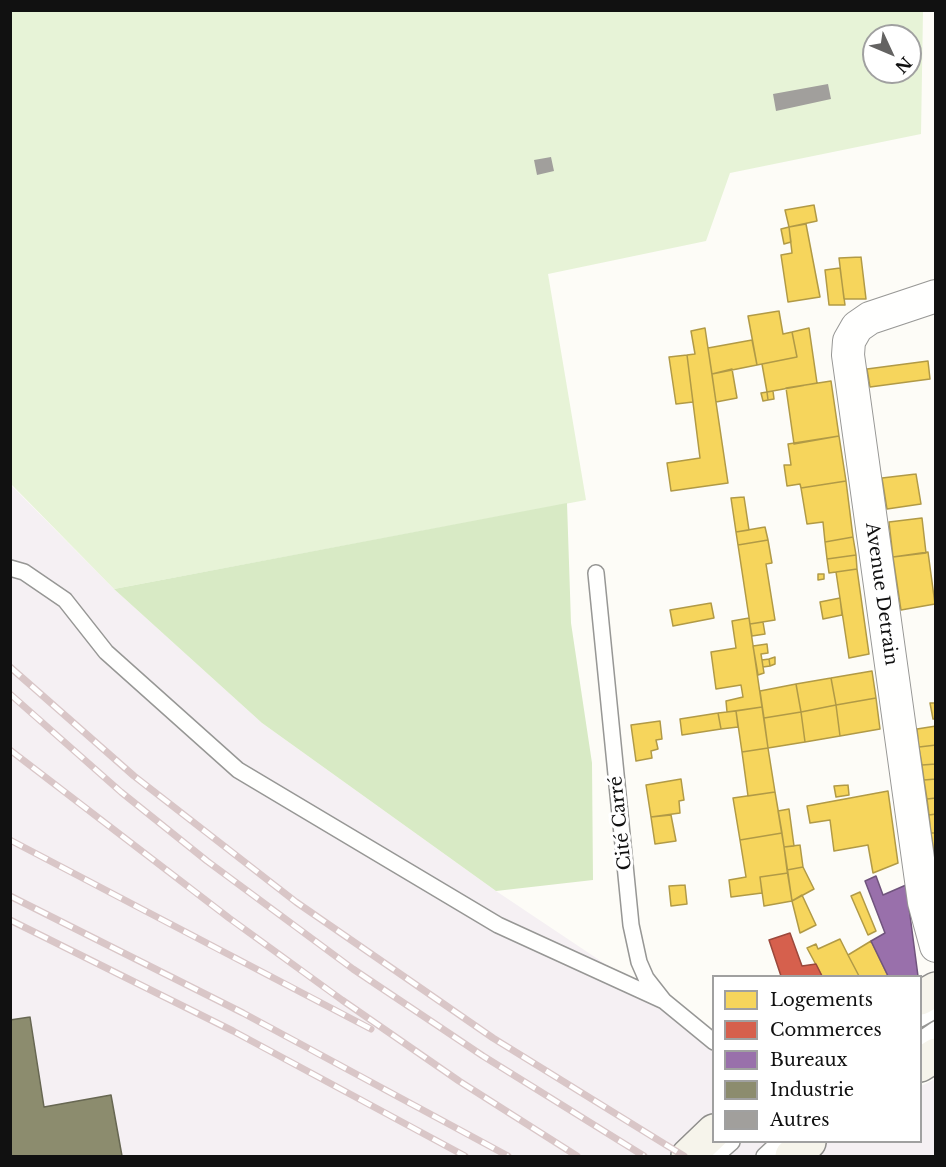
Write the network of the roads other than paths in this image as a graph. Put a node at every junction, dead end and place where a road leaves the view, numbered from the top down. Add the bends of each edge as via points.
1 (936, 296) edge
2 (10, 568) edge
3 (596, 573) dead end
4 (936, 946) edge
5 (936, 989) edge
6 (922, 997) edge
7 (664, 1001) junction
8 (936, 1010) edge
9 (922, 1018) edge
10 (936, 1029) edge
11 (922, 1039) edge
12 (712, 1040) edge
13 (936, 1055) edge
14 (922, 1064) edge
15 (712, 1133) edge
16 (731, 1143) edge
17 (795, 1148) edge
18 (688, 1156) edge
19 (716, 1156) edge
20 (764, 1156) edge

1 - 4 street, Avenue Detrain via 870,318 853,334 848,356 924,902
2 - 7 lane via 24,572 64,600 106,652 238,770 498,925
3 - 7 lane, Cité Carré via 631,925 639,962
5 - 6 main road
7 - 12 lane, Cité Carré
8 - 9 lane
10 - 11 lane
13 - 14 main road
15 - 18 main road
16 - 19 lane
17 - 20 lane

